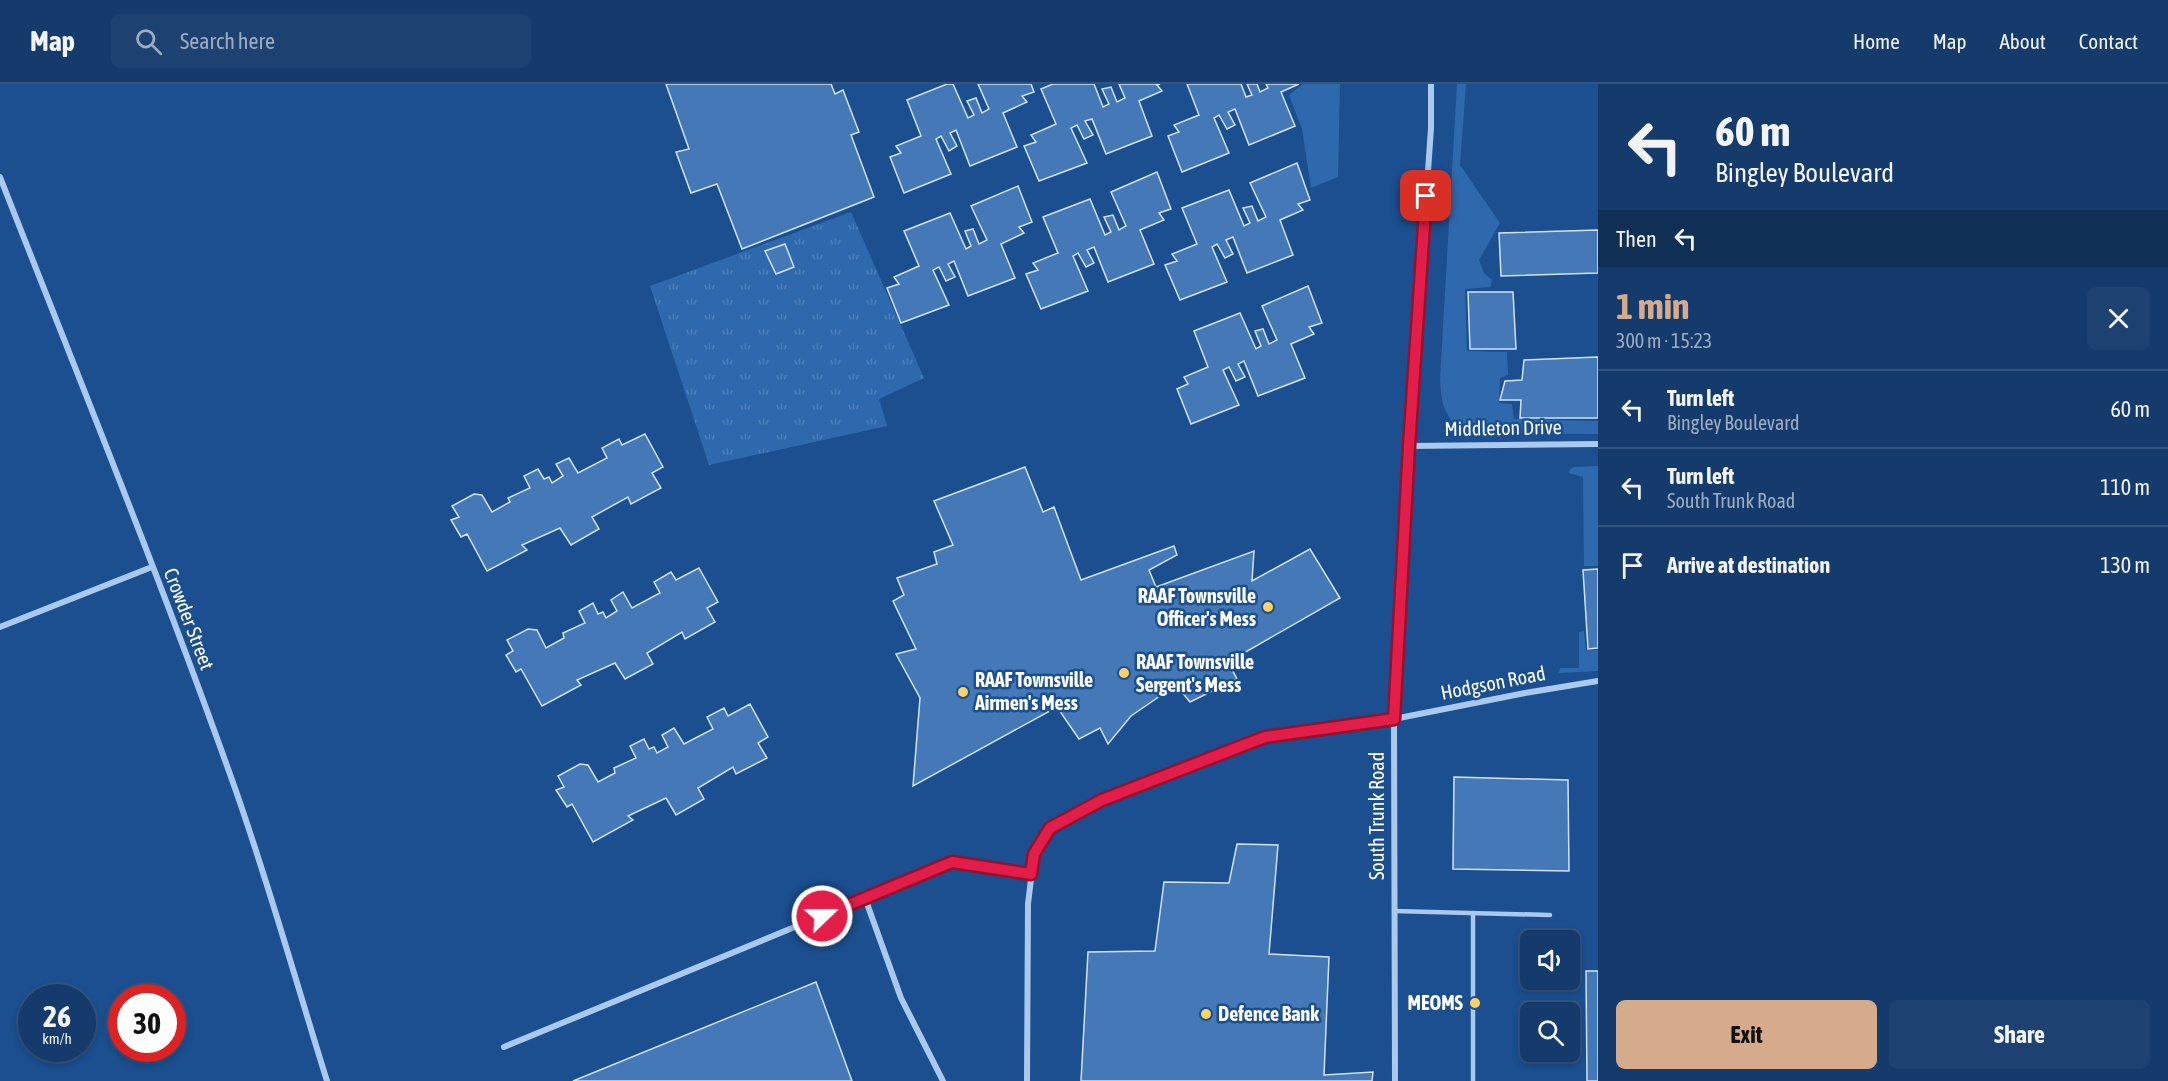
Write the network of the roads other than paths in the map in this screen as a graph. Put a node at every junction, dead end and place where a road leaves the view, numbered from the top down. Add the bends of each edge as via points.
1 (1431, 84) edge
2 (0, 177) edge
3 (1598, 444) edge
4 (1409, 446) junction
5 (152, 567) junction
6 (0, 627) edge
7 (1598, 681) edge
8 (1394, 719) junction
9 (1031, 874) junction
10 (865, 898) junction
11 (1394, 911) junction
12 (1473, 913) junction
13 (1550, 915) dead end
14 (504, 1047) dead end
15 (327, 1081) edge
16 (942, 1081) edge
17 (1027, 1081) edge
18 (1395, 1081) edge
19 (1473, 1081) edge

1 - 4 street, South Trunk Road
2 - 5 street, Crowder Street
3 - 4 street, Middleton Drive
4 - 8 street, South Trunk Road
5 - 6 street
5 - 15 street, Crowder Street via 231,778
7 - 8 street, Hodgson Road
8 - 9 street, Hodgson Road via 1265,737 1102,800 1050,828 1034,854
8 - 11 street, South Trunk Road
9 - 10 street via 952,862
9 - 17 street, Hodgson Road
10 - 14 street
10 - 16 street via 901,998
11 - 12 lane
11 - 18 street, South Trunk Road
12 - 13 lane
12 - 19 lane

